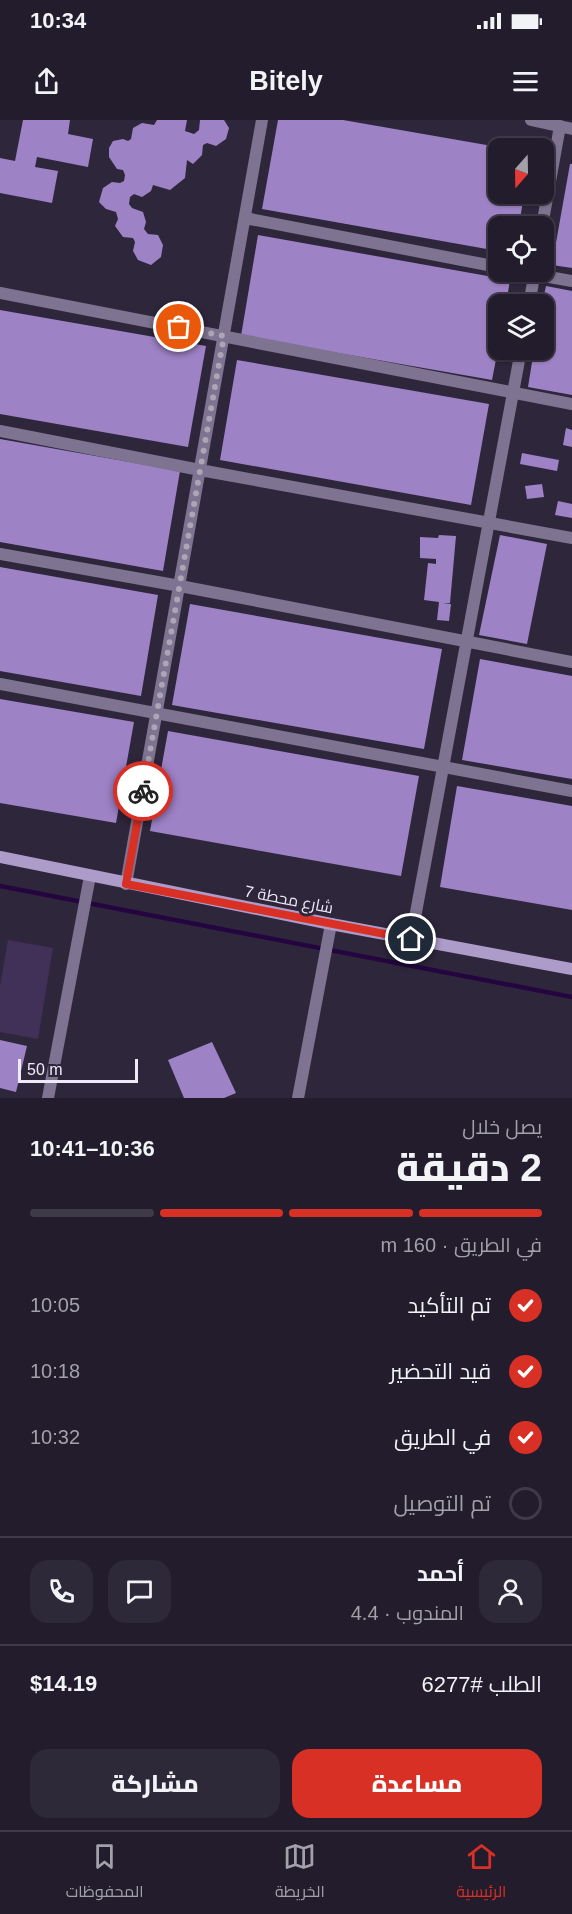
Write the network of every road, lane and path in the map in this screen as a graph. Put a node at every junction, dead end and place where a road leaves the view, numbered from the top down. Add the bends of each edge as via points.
1 (262, 120) edge
2 (531, 120) edge
3 (566, 128) edge
4 (544, 216) edge
5 (245, 218) junction
6 (488, 265) edge
7 (554, 277) edge
8 (572, 281) edge
9 (0, 293) edge
10 (224, 336) junction
11 (519, 360) edge
12 (513, 393) junction
13 (572, 404) edge
14 (0, 431) edge
15 (200, 470) junction
16 (488, 523) junction
17 (572, 538) edge
18 (0, 554) edge
19 (180, 586) junction
20 (466, 641) junction
21 (572, 662) edge
22 (0, 684) edge
23 (157, 713) junction
24 (443, 765) junction
25 (572, 791) edge
26 (0, 857) edge
27 (90, 876) junction
28 (126, 884) junction
29 (331, 924) junction
30 (411, 939) junction
31 (572, 969) edge
32 (48, 1098) edge
33 (298, 1098) edge

1 - 5 street
2 - 3 street
3 - 4 street
5 - 6 street
5 - 10 street
7 - 8 street
9 - 10 street
10 - 12 street
10 - 15 street
11 - 12 street
12 - 13 street
12 - 16 street
14 - 15 street
15 - 16 street
15 - 19 street
16 - 17 street
16 - 20 street
18 - 19 street
19 - 20 street
19 - 23 street
20 - 21 street
20 - 24 street
22 - 23 street
23 - 24 street
23 - 28 street
24 - 25 street
24 - 30 street
26 - 27 street, شارع محطة 7
27 - 28 street, شارع محطة 7
27 - 32 street
28 - 29 street, شارع محطة 7
29 - 30 street, شارع محطة 7
29 - 33 street
30 - 31 street, شارع محطة 7

